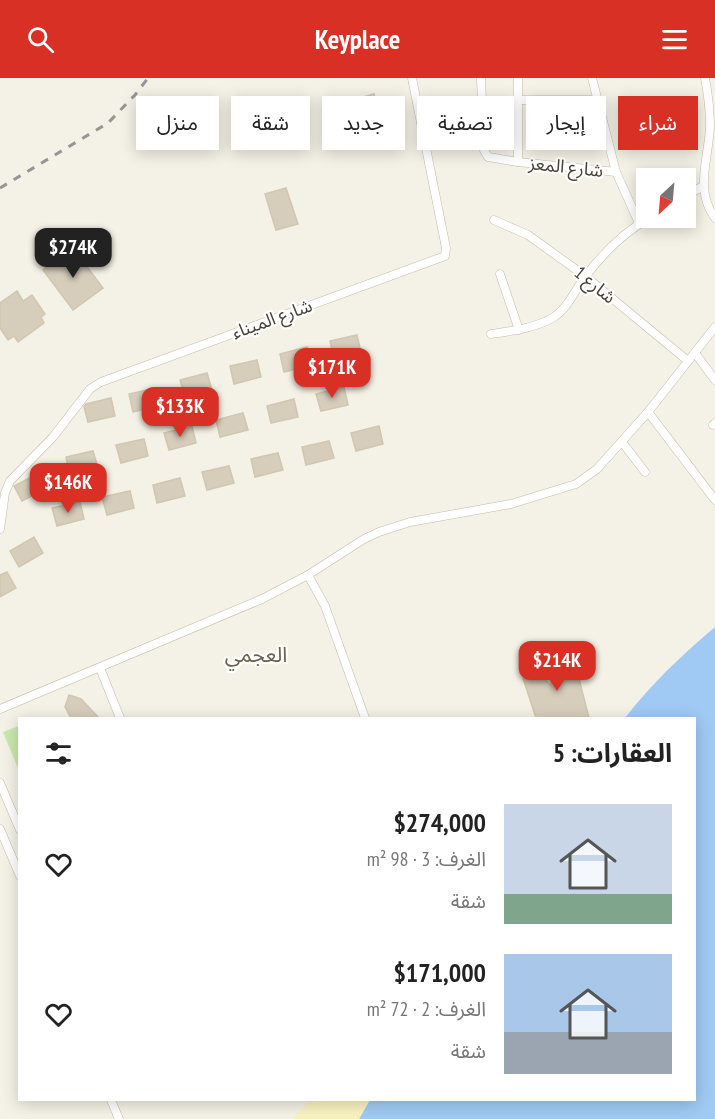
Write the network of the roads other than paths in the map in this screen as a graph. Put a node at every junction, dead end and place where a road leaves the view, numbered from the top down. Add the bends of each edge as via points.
1 (412, 78) edge
2 (481, 78) edge
3 (518, 78) edge
4 (592, 78) edge
5 (705, 78) edge
6 (597, 96) edge
7 (518, 100) junction
8 (526, 100) edge
9 (606, 132) edge
10 (518, 162) junction
11 (616, 172) junction
12 (703, 186) junction
13 (696, 190) edge
14 (636, 216) edge
15 (715, 218) edge
16 (494, 220) dead end
17 (636, 225) edge
18 (500, 274) dead end
19 (585, 276) junction
20 (715, 327) edge
21 (519, 330) junction
22 (491, 334) dead end
23 (695, 353) junction
24 (688, 361) junction
25 (715, 380) edge
26 (648, 412) junction
27 (621, 442) junction
28 (645, 472) dead end
29 (715, 500) edge
30 (0, 529) edge
31 (308, 575) junction
32 (100, 668) junction
33 (0, 709) edge
34 (120, 717) edge
35 (364, 717) edge
36 (0, 783) edge
37 (18, 825) edge
38 (0, 829) edge
39 (18, 871) edge
40 (111, 1101) edge
41 (119, 1119) edge

1 - 30 street, شارع الميناء via 445,256 101,382 90,389 53,437 10,481 4,493
2 - 10 street, شارع المعز via 484,152 490,158
3 - 7 street
4 - 6 street
5 - 12 street via 710,128
7 - 8 street
7 - 10 street
9 - 11 street
10 - 11 street, شارع المعز
11 - 14 street
12 - 13 street
12 - 15 street via 706,204
16 - 19 street, شارع 1 via 528,235
17 - 19 street via 612,245
18 - 21 street
19 - 21 street via 560,313
19 - 24 street, شارع 1
20 - 23 street
21 - 22 street
23 - 24 street
23 - 25 street
24 - 26 street
26 - 27 street
26 - 29 street
27 - 28 street
27 - 31 street via 587,478 564,489 391,527 364,539
31 - 32 street via 262,599
31 - 35 street via 325,606
32 - 33 street
32 - 34 street
36 - 37 street
38 - 39 street
40 - 41 street

